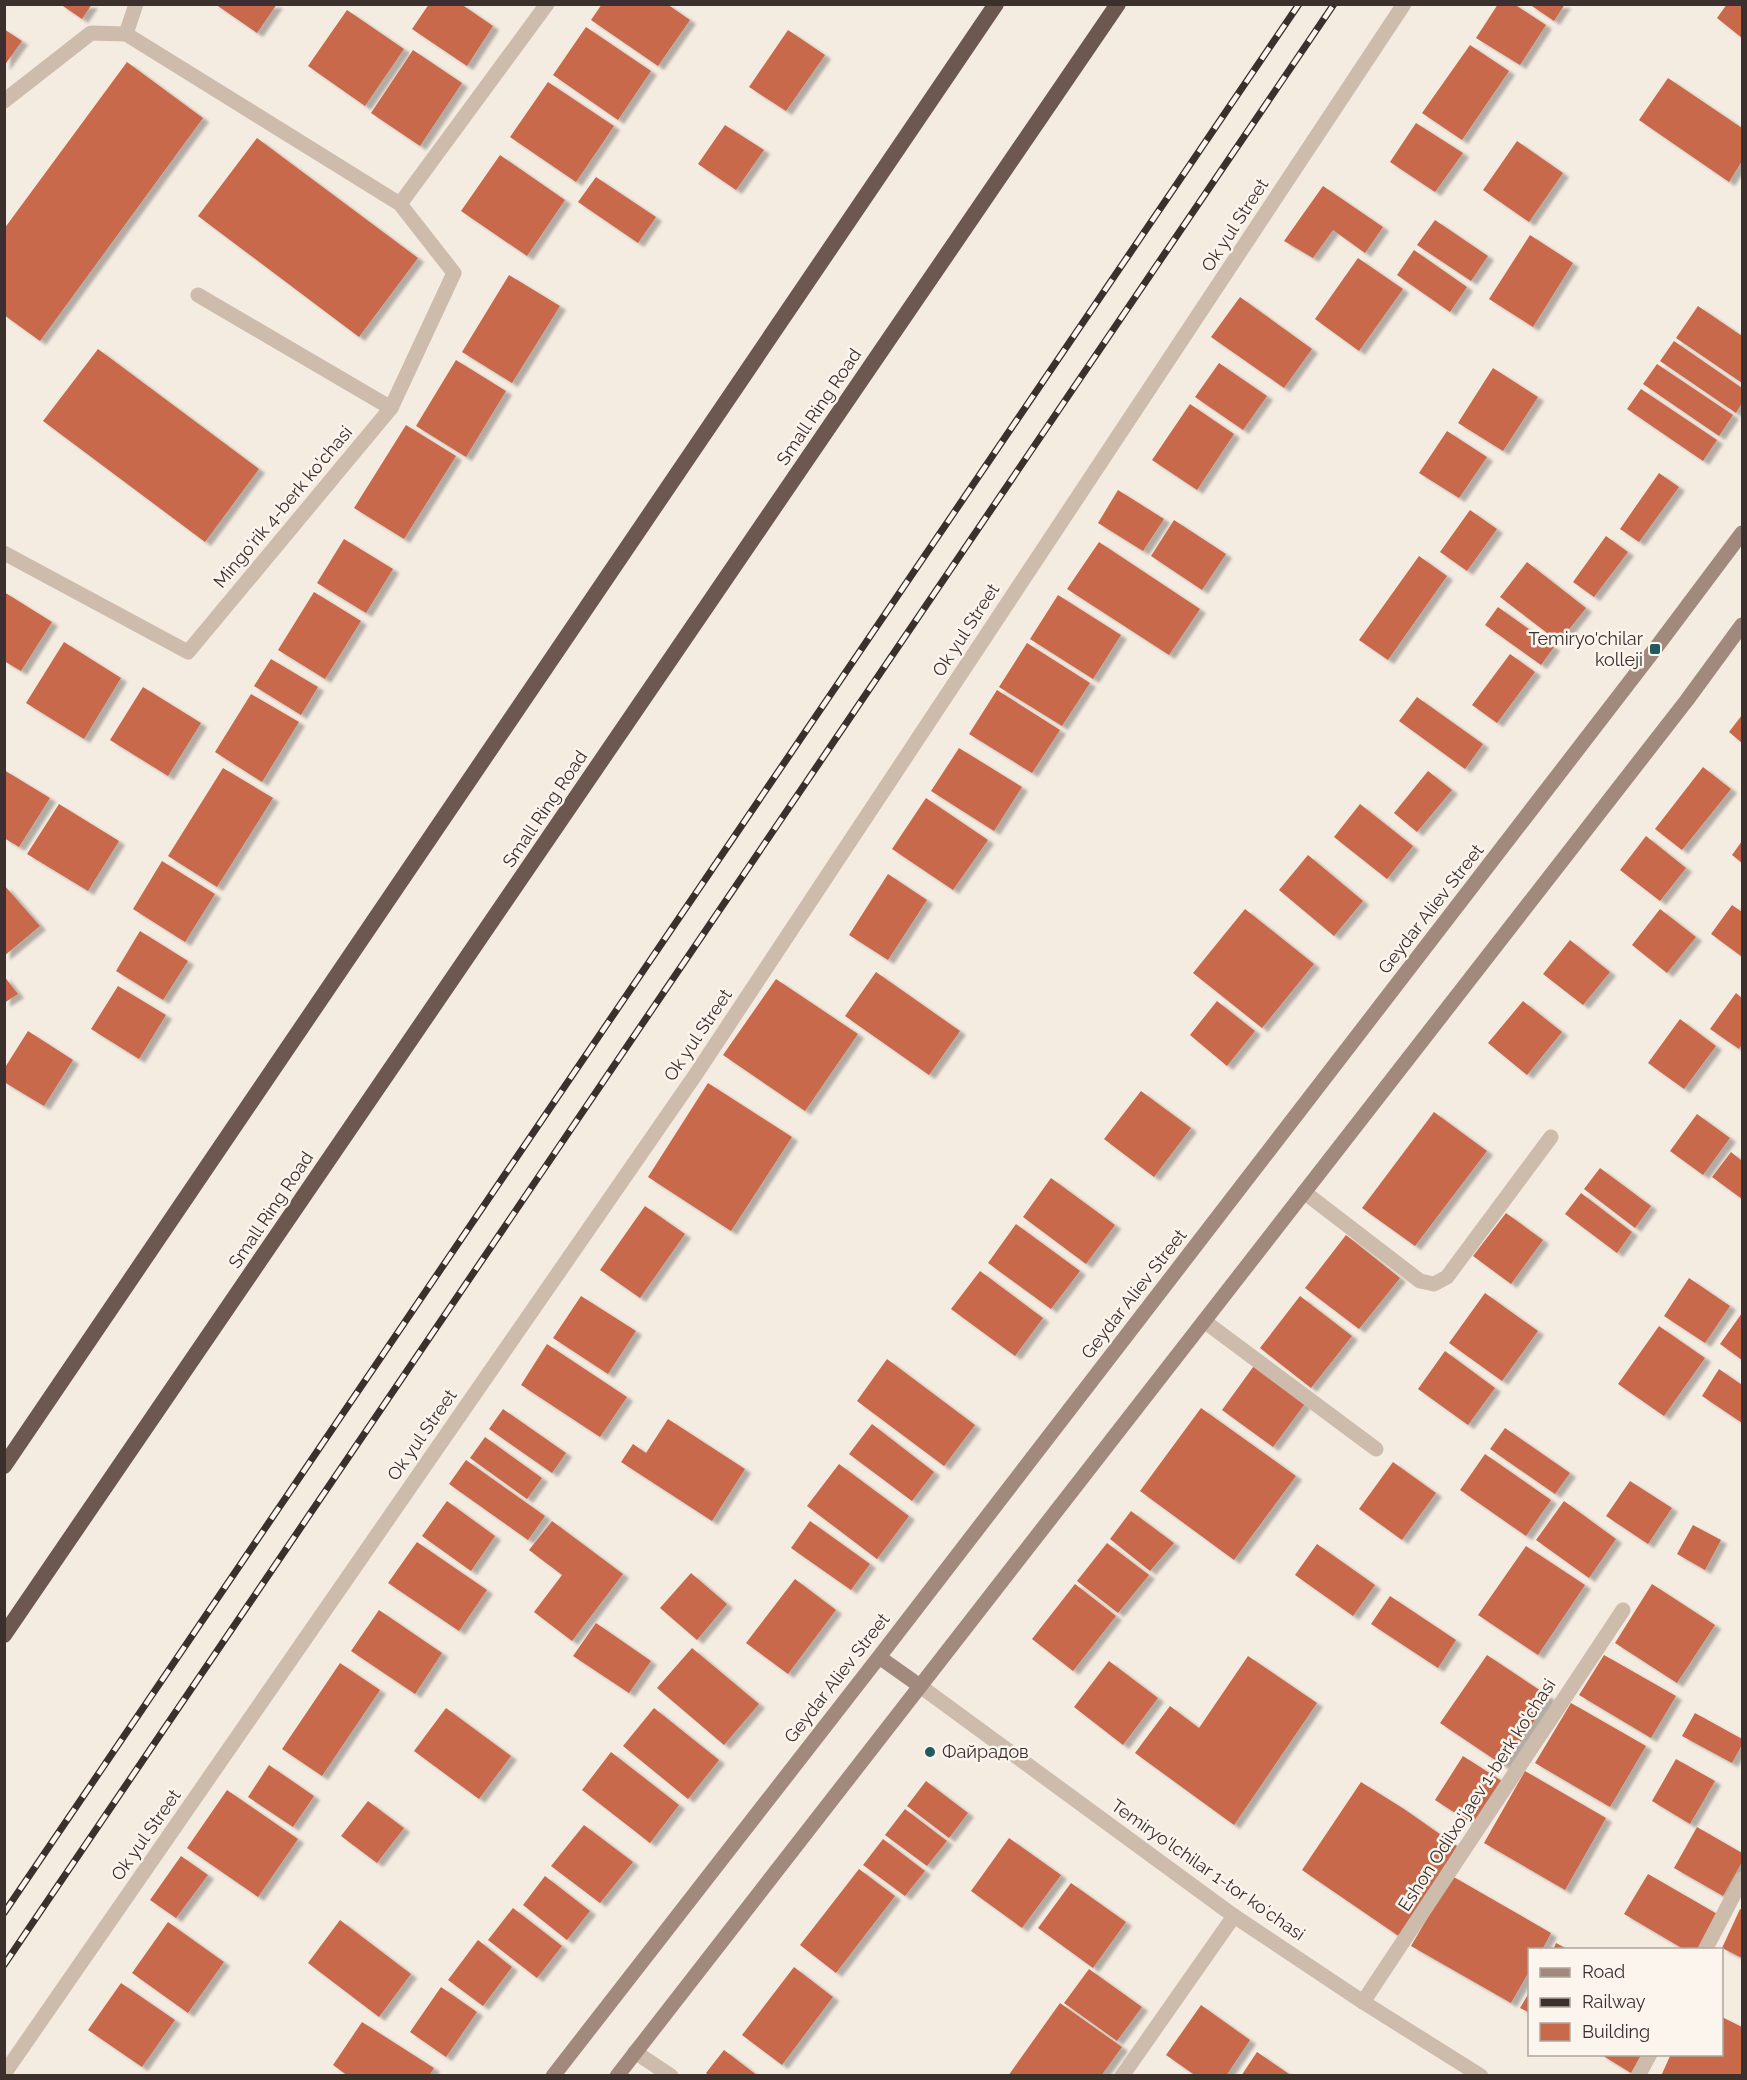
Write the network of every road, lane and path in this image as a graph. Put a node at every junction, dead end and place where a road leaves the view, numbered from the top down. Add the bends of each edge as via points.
1 (136, 4) edge
2 (547, 4) edge
3 (996, 4) edge
4 (1118, 4) edge
5 (1404, 4) edge
6 (126, 34) junction
7 (4, 101) edge
8 (400, 204) junction
9 (198, 295) dead end
10 (391, 408) junction
11 (1740, 542) edge
12 (4, 553) edge
13 (1743, 625) edge
14 (1551, 1137) dead end
15 (1304, 1192) junction
16 (1204, 1321) junction
17 (1376, 1449) dead end
18 (4, 1466) edge
19 (1623, 1610) dead end
20 (4, 1635) edge
21 (879, 1657) junction
22 (920, 1686) junction
23 (1743, 1880) edge
24 (1234, 1916) junction
25 (1706, 1948) edge
26 (1363, 2002) junction
27 (635, 2052) junction
28 (1649, 2056) edge
29 (4, 2074) edge
30 (553, 2076) edge
31 (617, 2076) edge
32 (670, 2076) edge
33 (1122, 2076) edge
34 (1481, 2076) edge
35 (1638, 2076) edge

1 - 6 street
2 - 8 street
3 - 18 highway
4 - 20 highway, Small Ring Road
5 - 29 street, Ok yul Street via 696,1074
6 - 7 street via 91,33
6 - 8 street, Mingo'rik 4-berk ko'chasi
8 - 10 street, Mingo'rik 4-berk ko'chasi via 454,273
9 - 10 street
10 - 12 street, Mingo'rik 4-berk ko'chasi via 188,652
11 - 21 main road, Geydar Aliev Street
13 - 15 main road
14 - 15 street via 1447,1277 1434,1284 1420,1281
15 - 16 main road
16 - 17 street
16 - 22 main road
19 - 26 street, Eshon Odilxo'jaev 1-berk ko'chasi
21 - 22 main road
21 - 30 main road, Geydar Aliev Street
22 - 24 street, Temiryo‘lchilar 1-tor koʻchasi
22 - 27 main road
23 - 25 street
24 - 26 street, Temiryo‘lchilar 1-tor koʻchasi
24 - 33 street
26 - 34 street, Temiryo‘lchilar 1-tor koʻchasi
27 - 31 main road
27 - 32 street
28 - 35 street

